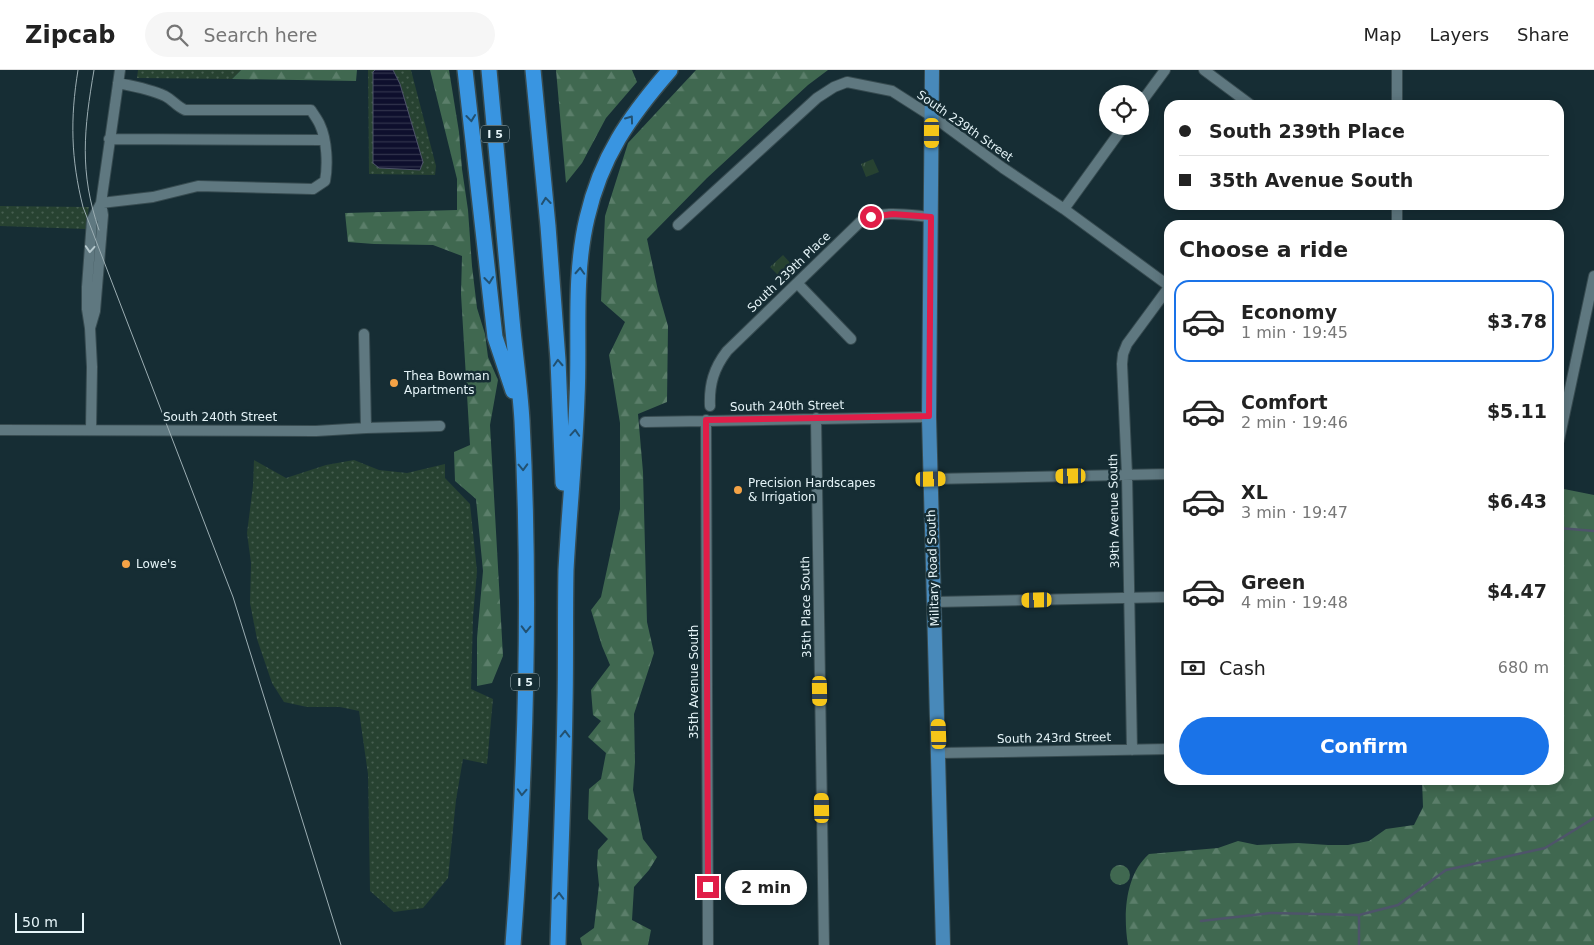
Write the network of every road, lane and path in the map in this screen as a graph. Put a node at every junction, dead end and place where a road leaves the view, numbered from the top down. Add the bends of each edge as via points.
1 (120, 70) edge
2 (465, 70) edge
3 (489, 70) edge
4 (533, 70) edge
5 (670, 70) edge
6 (932, 70) edge
7 (1165, 70) edge
8 (1204, 70) edge
9 (1397, 70) edge
10 (118, 83) junction
11 (1149, 92) edge
12 (1244, 100) edge
13 (1397, 100) edge
14 (932, 117) junction
15 (1117, 135) edge
16 (109, 140) junction
17 (324, 140) junction
18 (101, 203) junction
19 (1064, 209) junction
20 (931, 217) junction
21 (678, 225) dead end
22 (1594, 276) edge
23 (1164, 282) edge
24 (798, 284) junction
25 (1164, 293) edge
26 (1592, 297) edge
27 (364, 334) dead end
28 (851, 339) dead end
29 (710, 406) dead end
30 (929, 416) junction
31 (522, 418) junction
32 (816, 418) junction
33 (1564, 418) edge
34 (706, 420) junction
35 (645, 422) dead end
36 (440, 426) dead end
37 (366, 428) junction
38 (91, 429) junction
39 (0, 430) edge
40 (1164, 474) edge
41 (1127, 475) junction
42 (931, 479) junction
43 (566, 569) junction
44 (1164, 597) edge
45 (1128, 598) junction
46 (934, 602) junction
47 (1164, 749) edge
48 (1132, 750) junction
49 (939, 753) junction
50 (513, 945) edge
51 (558, 945) edge
52 (708, 945) edge
53 (824, 945) edge
54 (943, 945) edge

1 - 10 street
2 -> 31 highway via 495,337
3 - 31 highway, I 5
43 -> 4 highway via 558,360
43 -> 5 highway via 578,397 580,269 587,217 615,144 633,115
6 - 14 main road, Military Road South
7 - 11 street
8 - 12 street
9 - 13 street
10 - 16 street
10 - 17 street via 154,91 185,110 311,110
14 - 19 street, South 239th Street
14 - 20 main road, Military Road South
14 - 21 street, South 239th Street via 892,91 847,82 834,87 816,98
15 - 19 street
16 - 17 street
16 - 18 street
17 - 18 street via 325,181 313,189 198,186 153,197
18 - 38 street via 92,220 87,293 92,367
19 - 23 street, South 239th Street
20 - 24 street, South 239th Place via 881,214 866,219 839,241
20 - 30 main road, Military Road South
22 - 26 street
24 - 28 street
24 - 29 street, South 239th Place via 734,342 719,361 711,385
25 - 41 street, 39th Avenue South via 1133,333 1123,354
26 - 33 street
27 - 37 street
30 - 32 street, South 240th Street
30 - 42 main road, Military Road South
31 -> 50 highway, I 5 via 526,618 522,786
32 - 34 street, South 240th Street
32 - 53 street, 35th Place South
34 - 35 street, South 240th Street
34 - 52 street, 35th Avenue South
36 - 37 street, South 240th Street
37 - 38 street, South 240th Street
38 - 39 street, South 240th Street
40 - 41 street
41 - 42 street
41 - 45 street, 39th Avenue South
42 - 46 main road, Military Road South
51 -> 43 highway
44 - 45 street
45 - 46 street
45 - 48 street, 39th Avenue South
46 - 49 main road, Military Road South
47 - 48 street, South 243rd Street
48 - 49 street, South 243rd Street
49 - 54 main road, Military Road South

